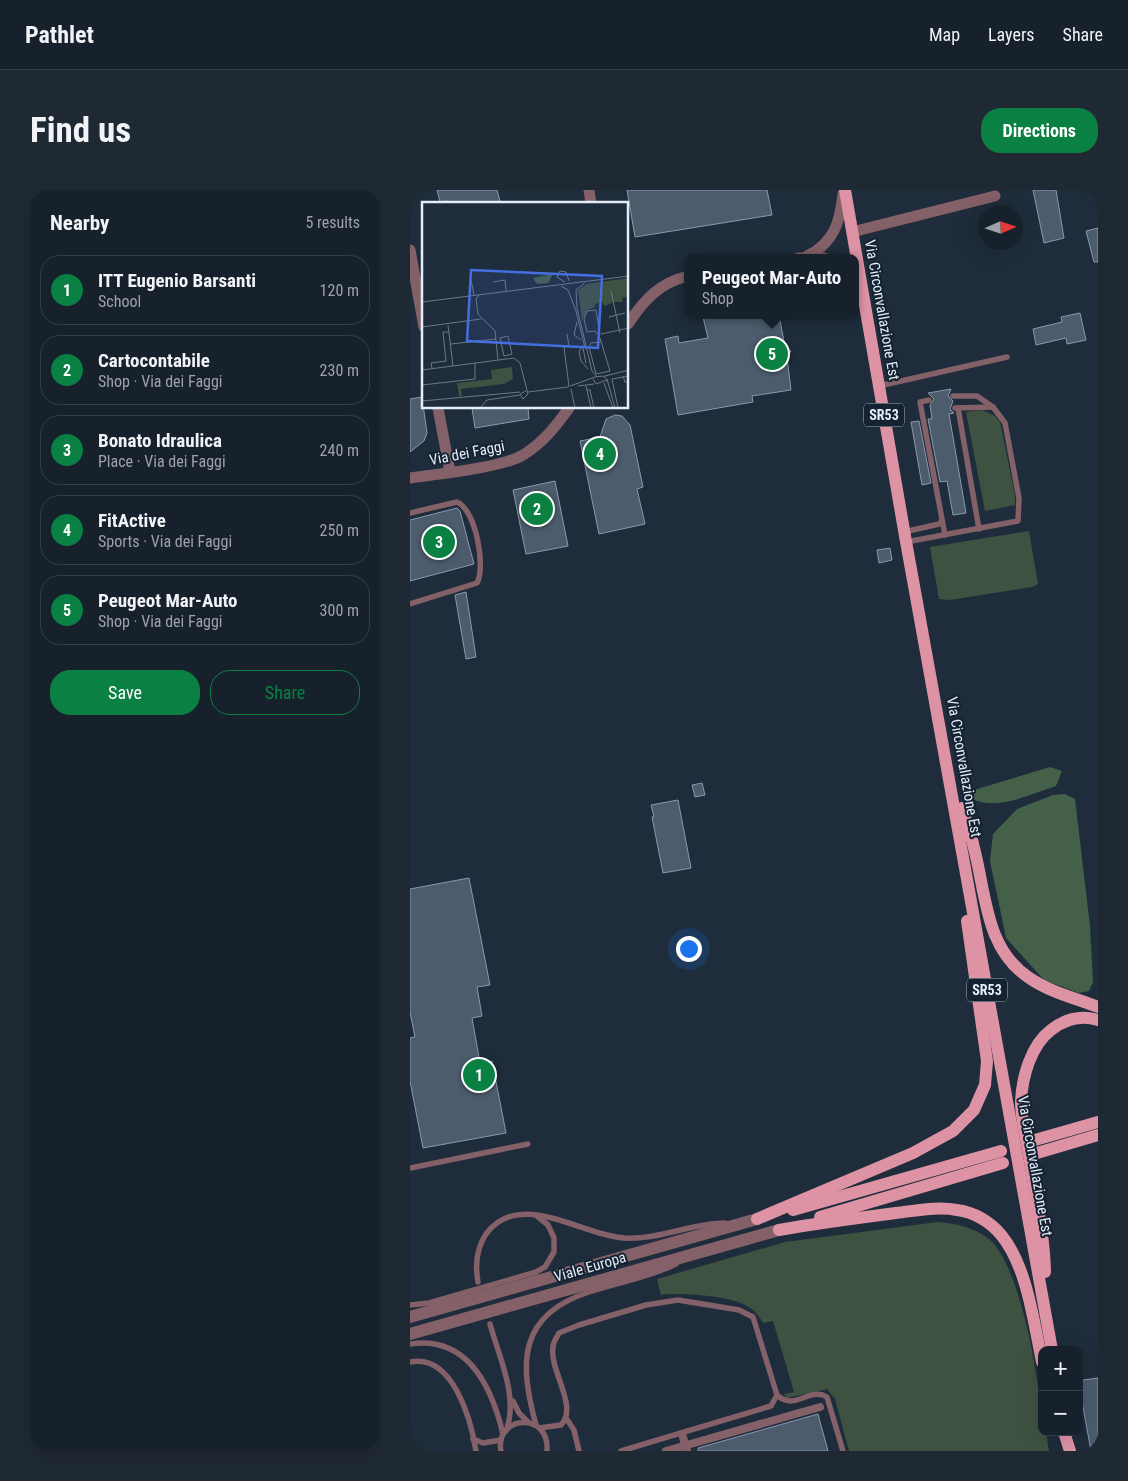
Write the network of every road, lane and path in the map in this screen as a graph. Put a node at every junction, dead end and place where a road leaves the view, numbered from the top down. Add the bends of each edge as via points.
1 (844, 190) edge
2 (995, 196) dead end
3 (852, 232) junction
4 (410, 250) edge
5 (809, 254) edge
6 (856, 254) edge
7 (859, 268) edge
8 (684, 277) edge
9 (859, 289) edge
10 (865, 298) junction
11 (630, 315) edge
12 (422, 316) edge
13 (1007, 357) dead end
14 (878, 386) junction
15 (953, 396) dead end
16 (929, 400) dead end
17 (993, 407) junction
18 (438, 409) edge
19 (568, 409) edge
20 (931, 412) dead end
21 (922, 414) junction
22 (450, 472) junction
23 (410, 478) edge
24 (410, 513) edge
25 (942, 520) junction
26 (979, 529) junction
27 (945, 535) junction
28 (905, 537) junction
29 (410, 604) edge
30 (951, 784) junction
31 (962, 848) junction
32 (1098, 1007) edge
33 (1098, 1020) edge
34 (1098, 1122) edge
35 (1098, 1135) edge
36 (528, 1144) dead end
37 (410, 1168) edge
38 (535, 1214) junction
39 (757, 1219) junction
40 (738, 1224) junction
41 (779, 1230) junction
42 (705, 1251) junction
43 (478, 1282) dead end
44 (463, 1293) junction
45 (410, 1305) edge
46 (442, 1308) junction
47 (1046, 1312) junction
48 (410, 1317) edge
49 (490, 1324) dead end
50 (410, 1334) edge
51 (410, 1344) edge
52 (1039, 1346) edge
53 (1051, 1346) edge
54 (410, 1362) edge
55 (504, 1375) junction
56 (777, 1395) junction
57 (820, 1407) dead end
58 (566, 1418) junction
59 (529, 1423) junction
60 (538, 1427) junction
61 (682, 1434) junction
62 (503, 1435) junction
63 (1067, 1436) edge
64 (473, 1439) junction
65 (686, 1448) edge
66 (476, 1451) edge
67 (501, 1451) edge
68 (547, 1451) edge
69 (579, 1451) edge
70 (621, 1451) edge
71 (666, 1451) edge
72 (843, 1451) edge
73 (1070, 1451) edge

1 - 3 main road, Via Circonvallazione Est / SR53
1 - 5 street via 840,220 834,233 824,246
2 - 3 street
3 - 6 main road, Via Circonvallazione Est / SR53
4 - 12 street
7 - 10 main road, Via Circonvallazione Est / SR53
8 - 11 street via 660,286
9 - 10 street
10 - 14 main road, Via Circonvallazione Est / SR53
13 - 14 lane
14 - 28 main road, Via Circonvallazione Est / SR53
15 - 17 lane via 972,394
16 - 21 lane via 920,402
17 - 26 lane via 1005,423 1010,440 1019,518 1016,522
17 - 26 lane via 956,408
18 - 22 street
19 - 22 street, Via dei Faggi via 552,430 522,456
20 - 21 lane
21 - 25 lane
22 - 23 street, Via dei Faggi
24 - 29 lane via 457,502 463,505 469,512 475,532 482,575 477,583
25 - 27 lane
25 - 28 lane
26 - 27 lane
27 - 28 lane
28 - 30 main road, Via Circonvallazione Est / SR53
30 - 31 main road, Via Circonvallazione Est / SR53
30 - 32 main road via 974,847 991,925 1009,960 1040,984
31 - 39 main road via 971,956 987,1061 985,1085 978,1104 959,1126 930,1144
31 - 47 main road, Via Circonvallazione Est / SR53
33 - 47 main road via 1070,1019 1047,1033 1031,1058 1023,1088 1022,1110 1044,1249
34 - 35 main road via 1036,1147
36 - 37 lane
38 - 40 lane via 598,1234 624,1238 661,1236 708,1224
38 - 43 lane via 511,1216 489,1231 481,1242 477,1257
38 - 44 lane via 548,1225 554,1238 554,1252 545,1267
39 - 40 street, Viale Europa
39 - 41 main road via 1002,1157
40 - 46 street, Viale Europa
41 - 42 street, Viale Europa
41 - 52 main road via 935,1209 959,1210 979,1217 1003,1237 1013,1256
42 - 50 street, Viale Europa
42 - 60 lane via 658,1273 581,1295 546,1316 529,1342 525,1359 527,1385
44 - 45 lane
44 - 46 lane
46 - 48 street, Viale Europa
47 - 53 main road, Via Circonvallazione Est / SR53
49 - 55 lane
51 - 62 lane via 448,1350 472,1364 488,1389
54 - 64 lane via 441,1368 451,1378
55 - 59 lane via 516,1407
55 - 62 lane via 512,1407
56 - 58 lane via 753,1318 739,1310 678,1300 646,1306 559,1333 552,1346 553,1359 567,1406
56 - 61 lane via 771,1406
56 - 72 lane via 790,1402 817,1394 827,1397
57 - 65 street
58 - 60 lane via 558,1426
58 - 69 lane via 574,1430
59 - 60 lane
59 - 62 lane via 515,1424
60 - 68 lane via 546,1436
61 - 65 street
61 - 70 lane
62 - 64 lane via 483,1443
62 - 67 lane
63 - 73 main road
64 - 66 lane
65 - 71 street

